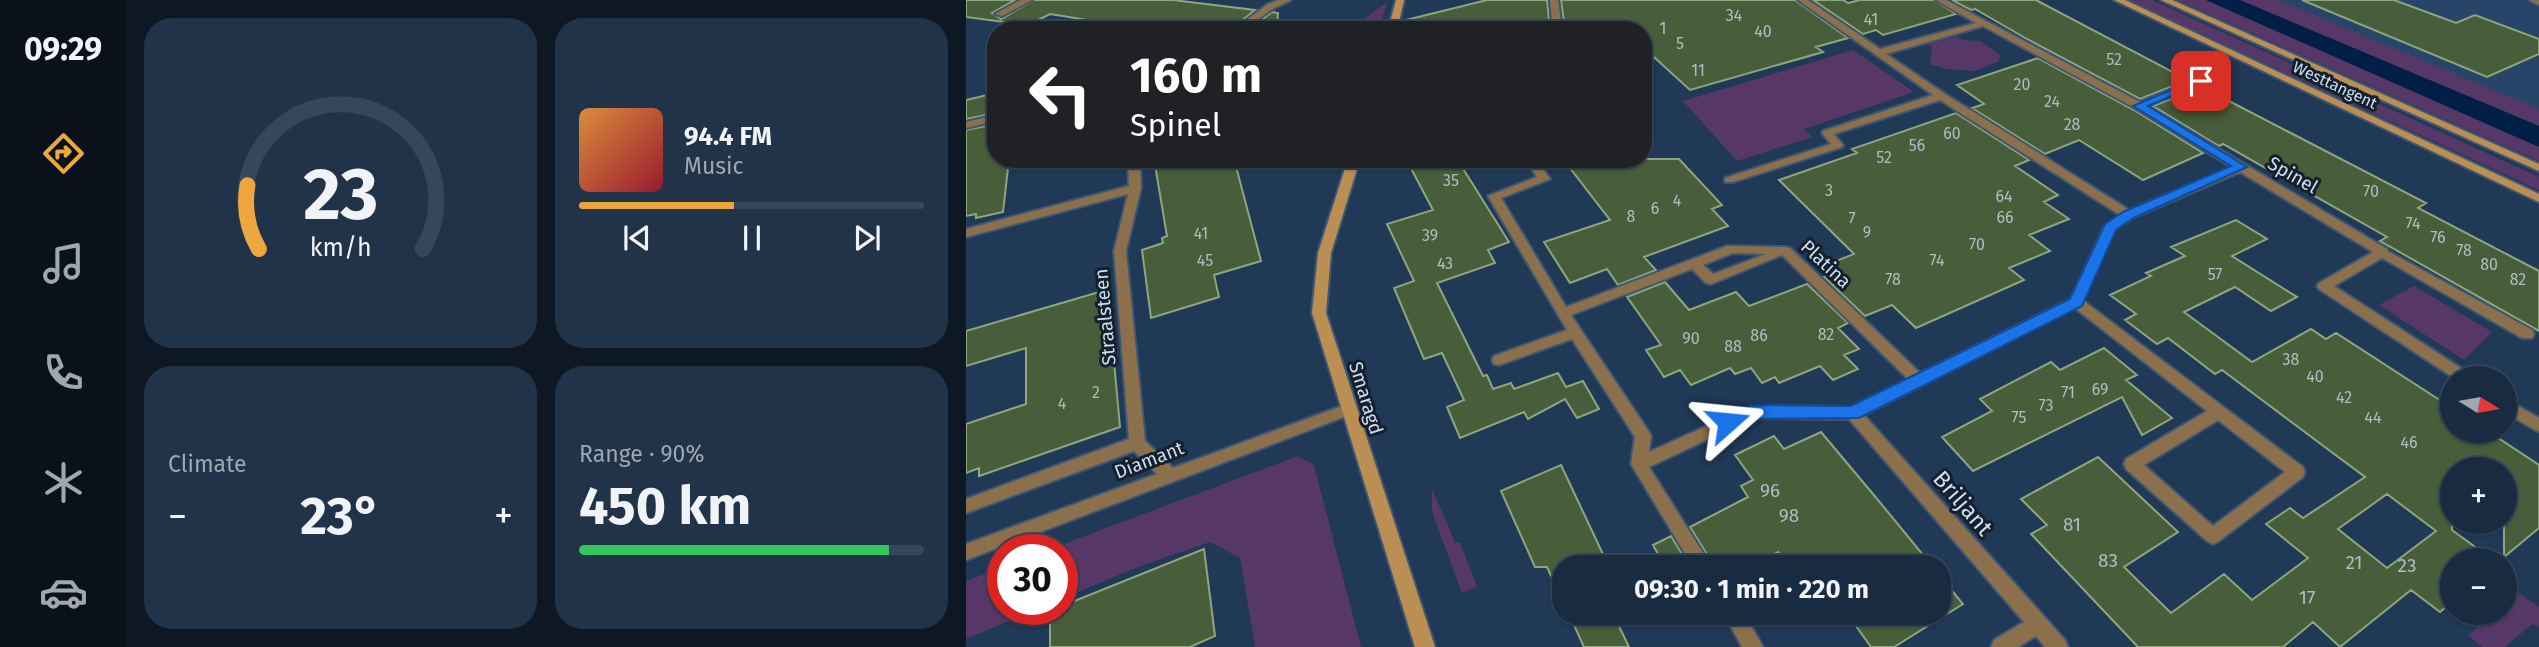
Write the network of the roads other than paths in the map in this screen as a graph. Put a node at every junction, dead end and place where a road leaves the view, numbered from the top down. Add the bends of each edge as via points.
1 (1001, 0) edge
2 (1028, 0) edge
3 (1287, 0) edge
4 (1400, 0) edge
5 (1554, 0) edge
6 (1802, 0) edge
7 (1940, 0) edge
8 (2118, 0) edge
9 (2165, 0) edge
10 (2533, 0) edge
11 (2539, 2) edge
12 (1250, 21) edge
13 (1394, 21) edge
14 (1558, 21) edge
15 (1985, 23) junction
16 (1881, 52) junction
17 (2201, 81) dead end
18 (1941, 96) junction
19 (2138, 106) junction
20 (987, 120) edge
21 (966, 125) edge
22 (2241, 167) junction
23 (1135, 168) edge
24 (1351, 168) edge
25 (1536, 168) edge
26 (2539, 168) edge
27 (1729, 180) dead end
28 (1135, 188) junction
29 (2539, 198) edge
30 (2128, 215) junction
31 (966, 233) edge
32 (1785, 251) junction
33 (2382, 252) junction
34 (1694, 263) junction
35 (2076, 302) junction
36 (1563, 313) junction
37 (1576, 332) junction
38 (2527, 334) dead end
39 (1499, 360) dead end
40 (2447, 366) edge
41 (1917, 379) junction
42 (1347, 410) junction
43 (2517, 412) edge
44 (1853, 413) junction
45 (2217, 413) junction
46 (2539, 426) edge
47 (1137, 443) junction
48 (1639, 464) junction
49 (1168, 474) junction
50 (966, 506) edge
51 (966, 552) edge
52 (1696, 555) edge
53 (2037, 624) junction
54 (1740, 625) edge
55 (1425, 647) edge
56 (1753, 647) edge
57 (2001, 647) edge
58 (2058, 647) edge

1 - 2 street via 999,14
3 - 12 street
4 - 13 main road
5 - 14 street
6 - 16 street
7 - 15 street, Spinel
8 - 29 main road, Westtangent
9 - 26 main road, Westtangent
10 - 11 street
15 - 16 street
15 - 19 street, Spinel
16 - 18 street
17 - 19 street
18 - 27 street via 1827,133 1838,145
18 - 30 street
19 - 22 street, Spinel
20 - 21 street
22 - 30 street
22 - 33 street, Spinel
23 - 28 street, Straalsteen
24 - 42 main road, Smaragd via 1318,278 1319,313
25 - 36 street via 1544,179 1494,195
28 - 31 street
28 - 47 street, Straalsteen via 1120,251
30 - 35 street via 2110,227
32 - 34 street, Platina via 1732,249
32 - 34 street via 1711,280
32 - 41 street, Platina
33 - 38 street, Spinel
33 - 40 street via 2324,286
34 - 36 street, Platina
35 - 41 street
35 - 45 street
36 - 37 street
37 - 39 street
37 - 48 street via 1643,436
41 - 44 street
42 - 49 street, Diamant
42 - 55 main road, Smaragd
43 - 46 street
44 - 48 street via 1751,412
44 - 53 street, Briljant
45 - 45 street via 2132,464 2213,536 2297,472
47 - 49 street
47 - 50 street
48 - 52 street
49 - 51 street, Diamant
53 - 57 street
53 - 58 street, Briljant
54 - 56 street

